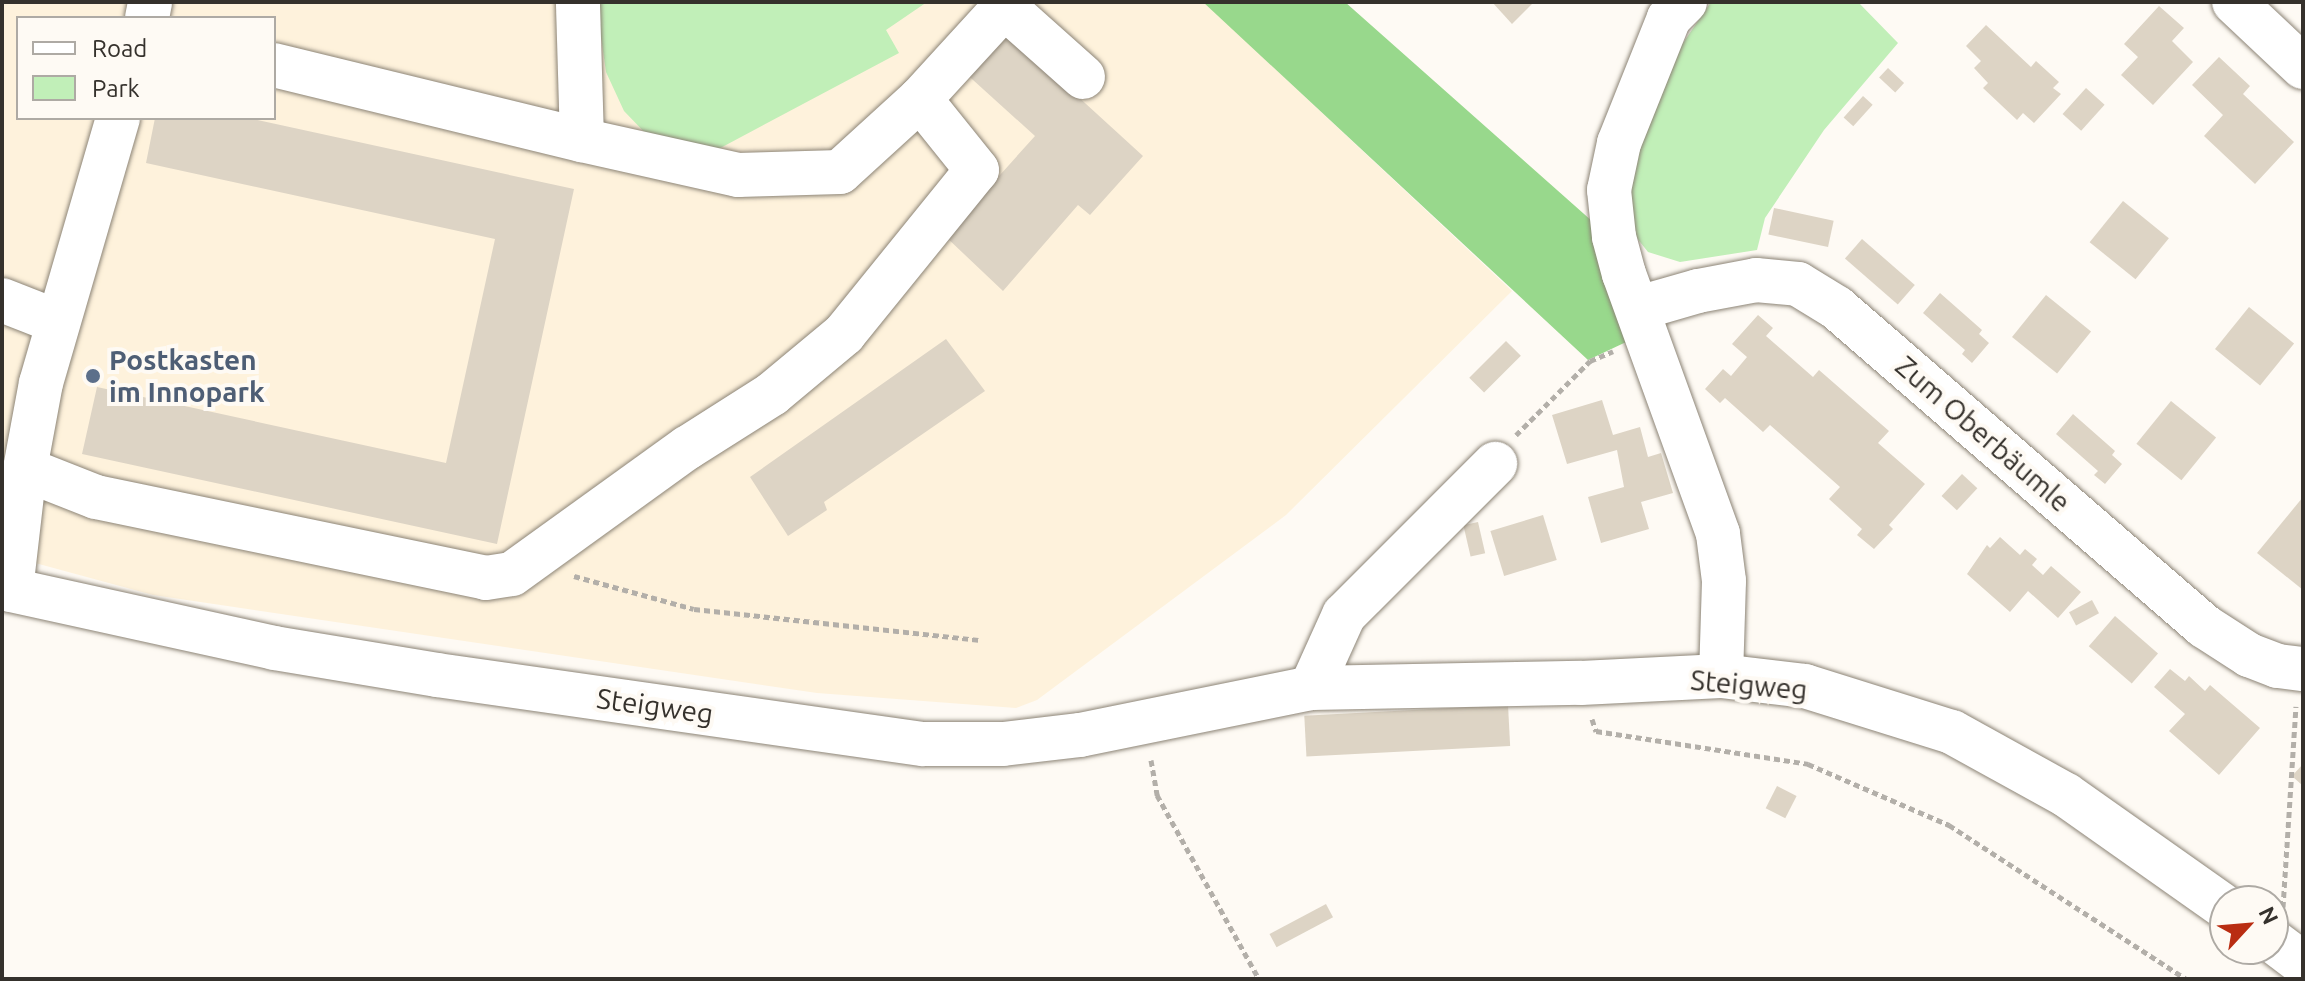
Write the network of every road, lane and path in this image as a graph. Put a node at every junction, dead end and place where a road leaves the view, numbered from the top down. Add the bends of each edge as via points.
1 (578, 2) edge
2 (2234, 2) edge
3 (1668, 7) edge
4 (276, 65) edge
5 (2303, 67) edge
6 (1083, 77) dead end
7 (920, 99) junction
8 (117, 120) edge
9 (582, 140) junction
10 (2, 300) edge
11 (58, 322) junction
12 (1632, 326) junction
13 (1495, 464) joint
14 (25, 469) junction
15 (531, 563) junction
16 (6, 589) edge
17 (978, 640) dead end
18 (2300, 669) edge
19 (1721, 676) junction
20 (1581, 683) junction
21 (1311, 688) junction
22 (1153, 719) junction
23 (2287, 885) edge
24 (2209, 896) edge
25 (2289, 945) edge
26 (2303, 964) edge
27 (1259, 979) edge
28 (2186, 979) edge

1 - 9 street
2 - 5 street
3 - 12 street via 1619,143 1609,190
4 - 9 street
6 - 7 street via 1018,19 997,15
7 - 9 street via 840,172 738,175
7 - 15 street via 977,170 844,334 772,394 687,448
8 - 11 street
10 - 11 street
11 - 14 street
12 - 13 path via 1500,450
12 - 18 street, Zum Oberbäumle via 1698,291 1756,280 1798,284 1837,308 2204,626 2249,655
12 - 19 street via 1718,534 1724,581
13 - 21 street via 1344,615
14 - 15 street via 96,497 486,578 512,574
14 - 16 street
15 - 17 path via 694,609
16 - 22 street, Steigweg via 289,651 923,744 1003,744
18 - 23 path
19 - 20 street, Steigweg
19 - 24 street, Steigweg via 1805,686 1952,732 2066,795
20 - 21 street, Steigweg
20 - 28 path via 1596,731 1808,764 1949,825
21 - 22 street, Steigweg
22 - 27 path via 1157,795
25 - 26 street

